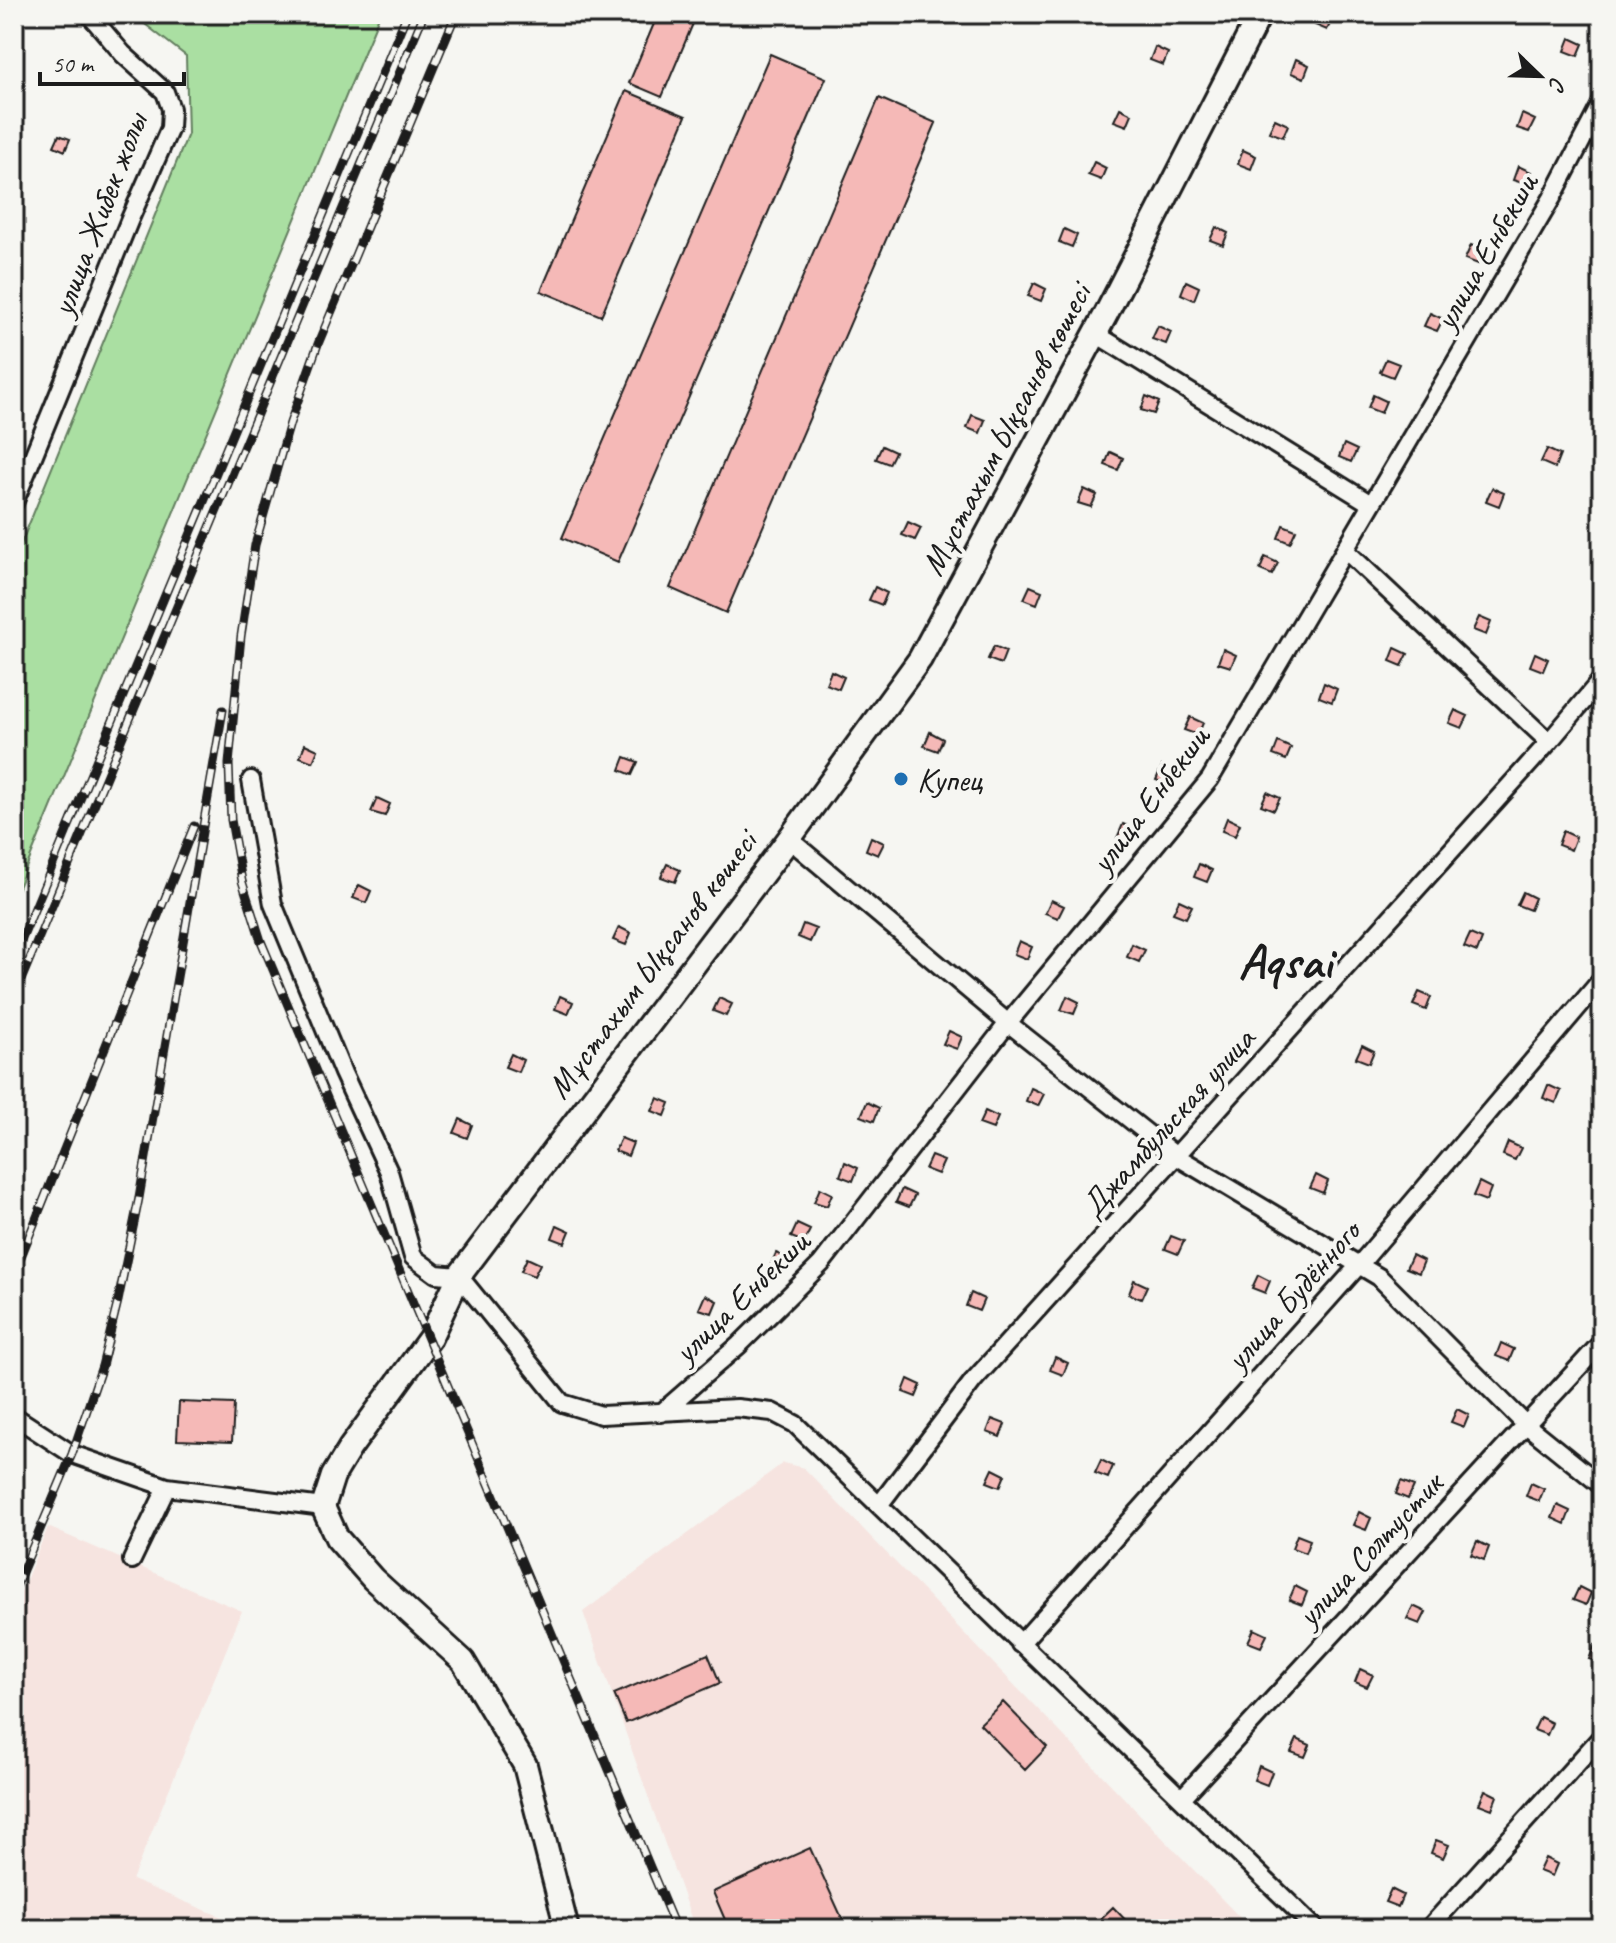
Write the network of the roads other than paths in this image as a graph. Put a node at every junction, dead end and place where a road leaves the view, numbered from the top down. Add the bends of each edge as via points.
1 (89, 14) edge
2 (1260, 14) edge
3 (1602, 102) edge
4 (1096, 334) junction
5 (14, 503) edge
6 (1371, 504) junction
7 (1345, 550) junction
8 (1602, 679) edge
9 (1549, 742) junction
10 (251, 780) dead end
11 (789, 839) junction
12 (1602, 979) edge
13 (1008, 1023) junction
14 (1176, 1156) junction
15 (1360, 1264) junction
16 (459, 1276) junction
17 (1602, 1342) edge
18 (661, 1413) junction
19 (14, 1416) edge
20 (1525, 1424) junction
21 (1602, 1486) edge
22 (167, 1487) junction
23 (880, 1504) junction
24 (323, 1507) junction
25 (132, 1560) dead end
26 (1020, 1644) junction
27 (1602, 1736) edge
28 (1182, 1798) junction
29 (567, 1929) edge
30 (1316, 1929) edge
31 (1428, 1929) edge

1 - 5 street, улица Жибек жолы via 165,92 170,128
2 - 4 main road, Мұстахым Ықсанов көшесі
3 - 6 street, улица Енбекши via 1552,198
4 - 6 street
4 - 11 main road, Мұстахым Ықсанов көшесі via 920,659
6 - 7 street, улица Енбекши
7 - 9 street
7 - 13 street, улица Енбекши via 1210,779
8 - 9 street, Джамбульская улица
9 - 14 street, Джамбульская улица
10 - 16 street via 273,904 389,1172 413,1257 436,1274
11 - 13 street
11 - 16 main road, Мұстахым Ықсанов көшесі
12 - 15 street, улица Будённого
13 - 14 street
13 - 18 street, улица Енбекши via 821,1264
14 - 15 street
14 - 23 street, Джамбульская улица via 973,1381
15 - 20 street
15 - 26 street, улица Будённого
16 - 18 street via 562,1403 601,1415
16 - 24 main road, Мұстахым Ықсанов көшесі via 430,1338 333,1476
17 - 20 street, улица Солтустик
18 - 23 street via 737,1408 772,1412 795,1424
19 - 22 street via 72,1454
20 - 21 street
20 - 28 street, улица Солтустик
22 - 24 street
22 - 25 street
23 - 26 street
24 - 29 main road via 337,1538 373,1579 463,1661 525,1765
26 - 28 street
27 - 31 street
28 - 30 street

